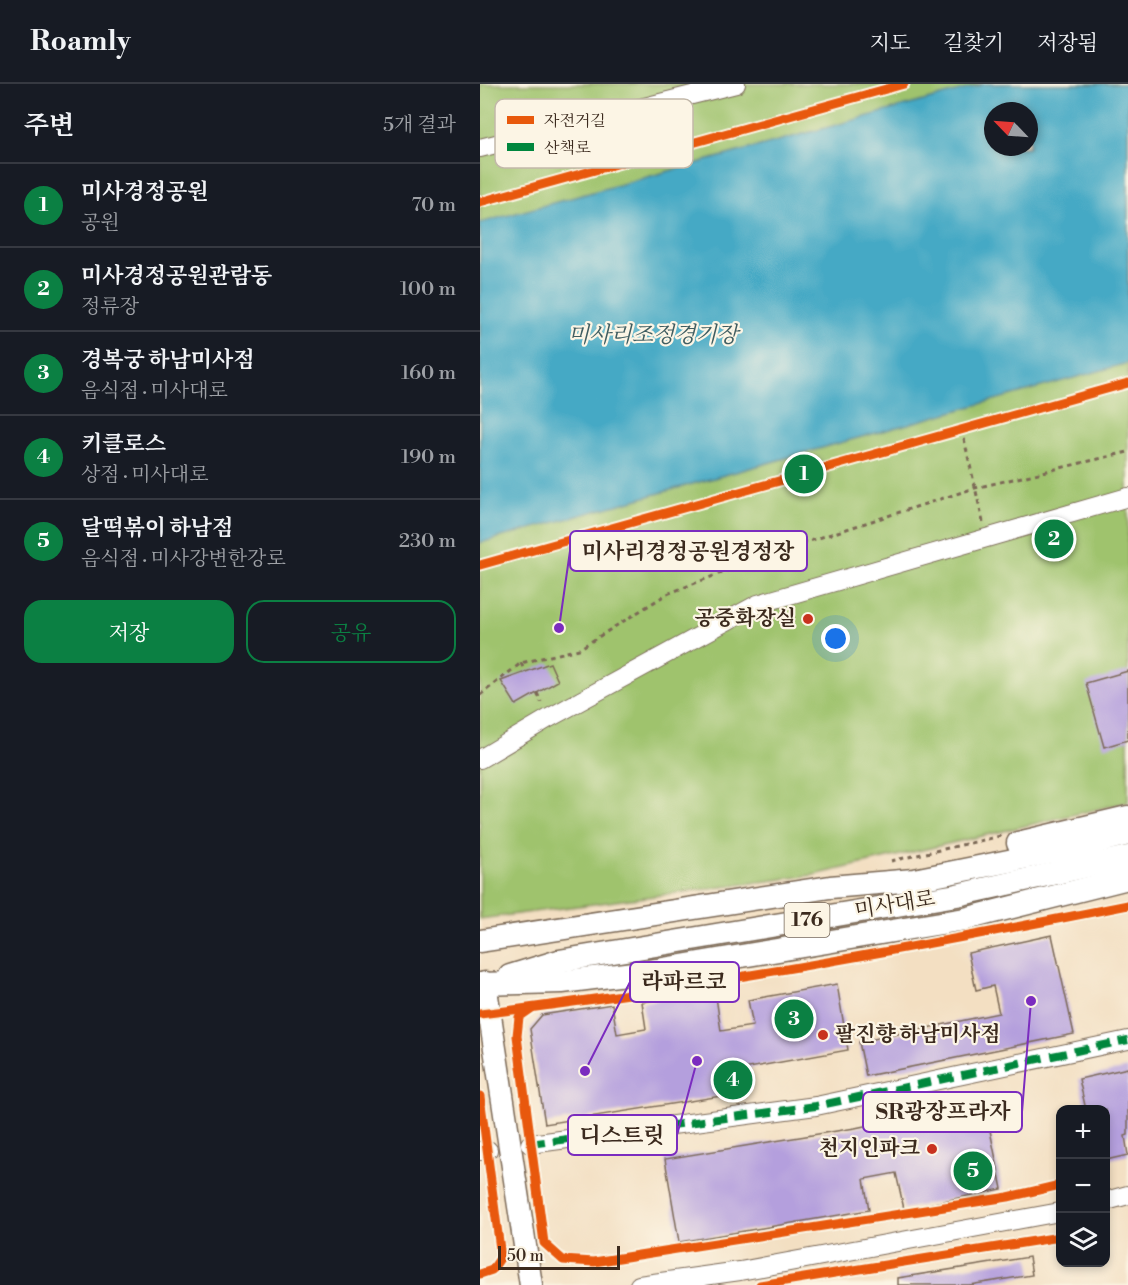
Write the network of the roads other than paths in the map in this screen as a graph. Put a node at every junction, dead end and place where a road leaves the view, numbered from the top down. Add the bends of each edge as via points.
1 (736, 84) edge
2 (676, 99) edge
3 (495, 144) edge
4 (480, 148) edge
5 (1128, 497) edge
6 (480, 759) edge
7 (1128, 817) edge
8 (1128, 834) edge
9 (1128, 857) edge
10 (1128, 878) edge
11 (830, 887) junction
12 (480, 941) edge
13 (483, 983) edge
14 (1128, 1040) edge
15 (530, 1144) dead end
16 (1128, 1195) edge
17 (1110, 1200) edge
18 (1056, 1213) edge
19 (531, 1285) edge
20 (639, 1285) edge

1 - 2 street
3 - 4 street
5 - 6 street via 758,604
7 - 11 main road, 미사대로
8 - 11 main road, 미사대로 / 176 via 914,880
9 - 13 main road, 미사대로 / 176 via 957,895 559,961
10 - 13 main road, 미사대로 via 965,919 562,982
11 - 12 main road, 미사대로 / 176
13 - 19 main road
14 - 15 street via 816,1106
16 - 17 street
18 - 20 street via 740,1271

